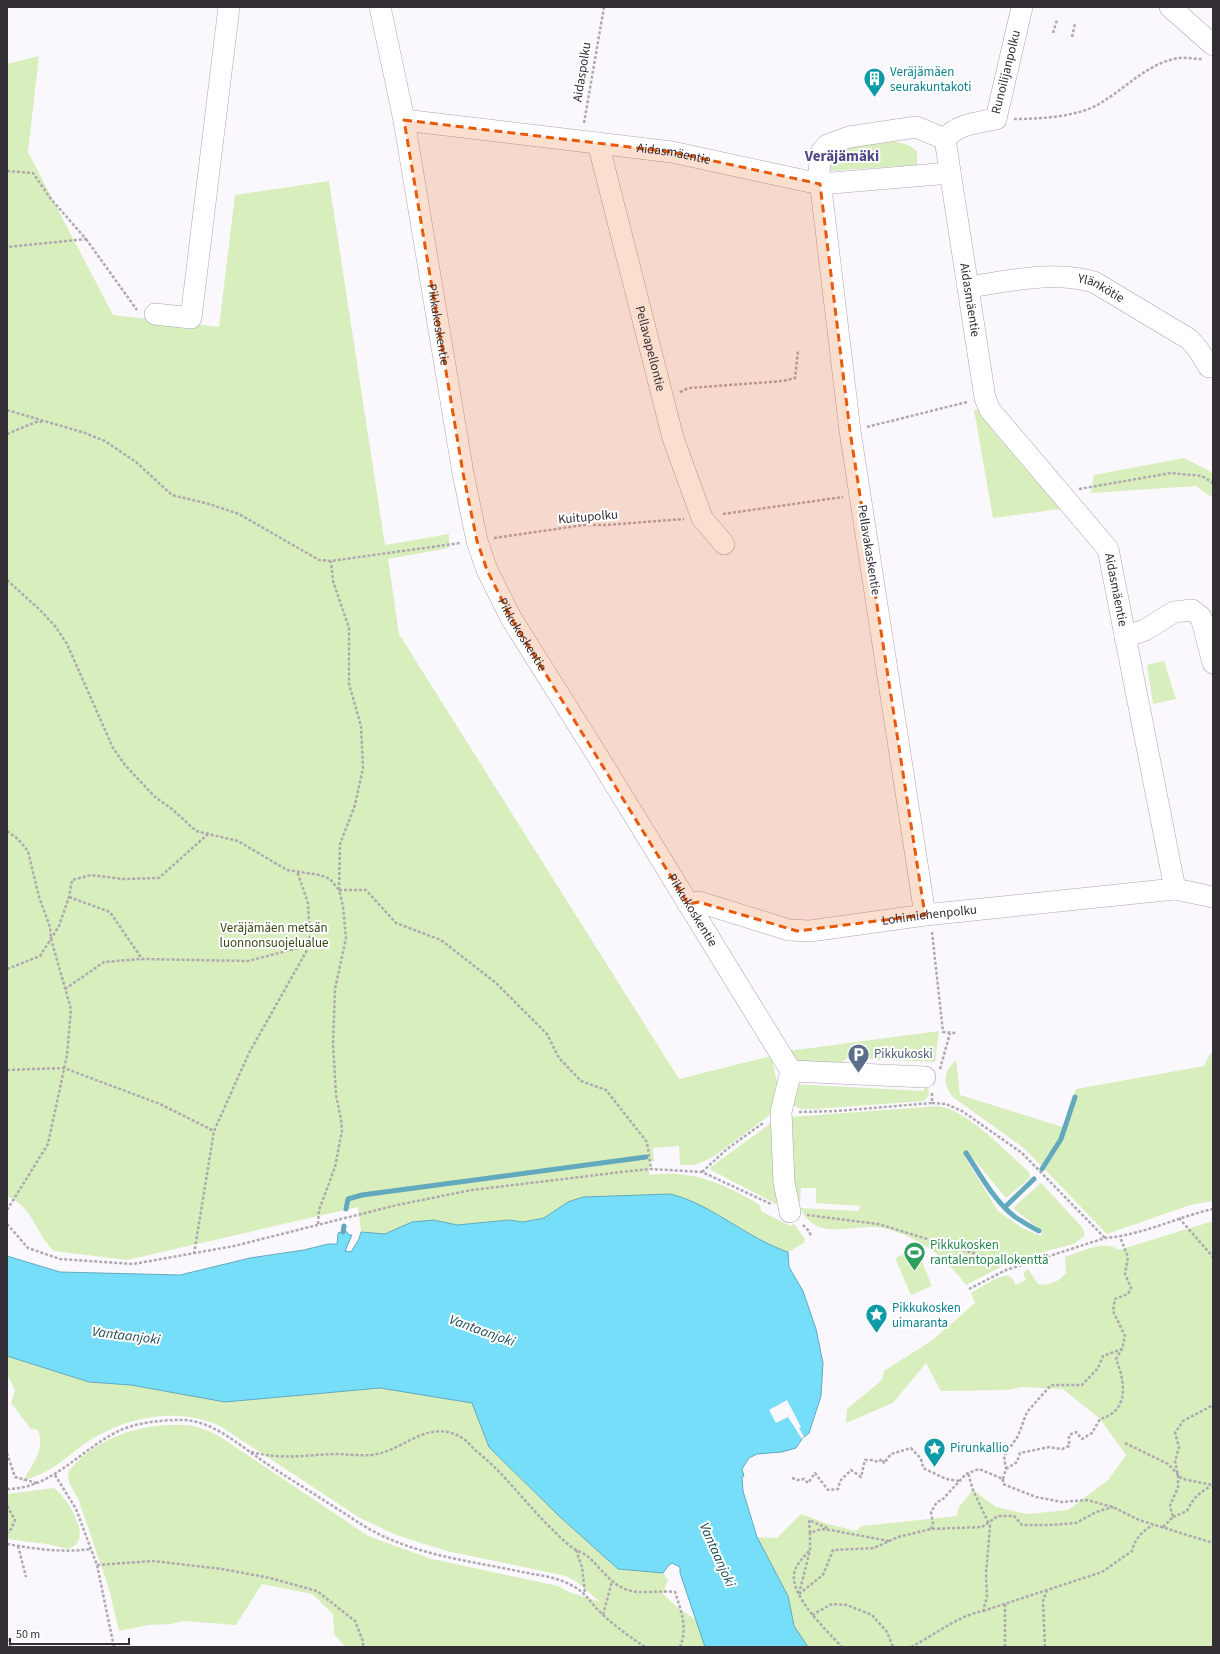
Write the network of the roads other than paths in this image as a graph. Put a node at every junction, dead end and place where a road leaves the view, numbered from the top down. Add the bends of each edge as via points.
1 (229, 7) edge
2 (380, 7) edge
3 (1022, 7) edge
4 (1170, 7) edge
5 (1210, 52) edge
6 (404, 120) junction
7 (945, 139) junction
8 (589, 142) junction
9 (950, 173) junction
10 (820, 184) junction
11 (968, 287) junction
12 (155, 314) road end
13 (1209, 367) dead end
14 (724, 544) dead end
15 (1125, 637) junction
16 (1213, 663) edge
17 (1175, 888) junction
18 (1213, 897) edge
19 (688, 904) junction
20 (926, 915) junction
21 (791, 1071) junction
22 (929, 1078) road end
23 (790, 1212) road end

1 - 12 street via 191,318
2 - 6 street, Pikkukoskentie
3 - 7 street, Runoilijanpolku via 996,119 959,127
4 - 5 street
6 - 8 street, Aidasmäentie
6 - 19 street, Pikkukoskentie via 463,473 477,541 487,570 511,618
7 - 9 street
7 - 10 street, Pellavakaskentie via 916,127 849,137 827,145 822,151
8 - 10 street, Aidasmäentie via 672,152
8 - 14 street, Pellavapellontie via 673,438 702,518
9 - 10 street, Aidasmäentie
9 - 11 street, Aidasmäentie
10 - 20 street, Pellavakaskentie via 850,431
11 - 13 street, Ylänkötie via 1046,276 1077,277 1094,282 1189,339 1198,348
11 - 15 street, Aidasmäentie via 985,398 990,410 1108,549
15 - 16 street via 1145,630 1174,612 1192,610 1201,617
15 - 17 street, Aidasmäentie
17 - 18 street
17 - 20 street, Lohimiehenpolku
19 - 20 street, Lohimiehenpolku via 699,902 797,931
19 - 21 street, Pikkukoskentie
21 - 22 street
21 - 23 street via 780,1112 784,1182

